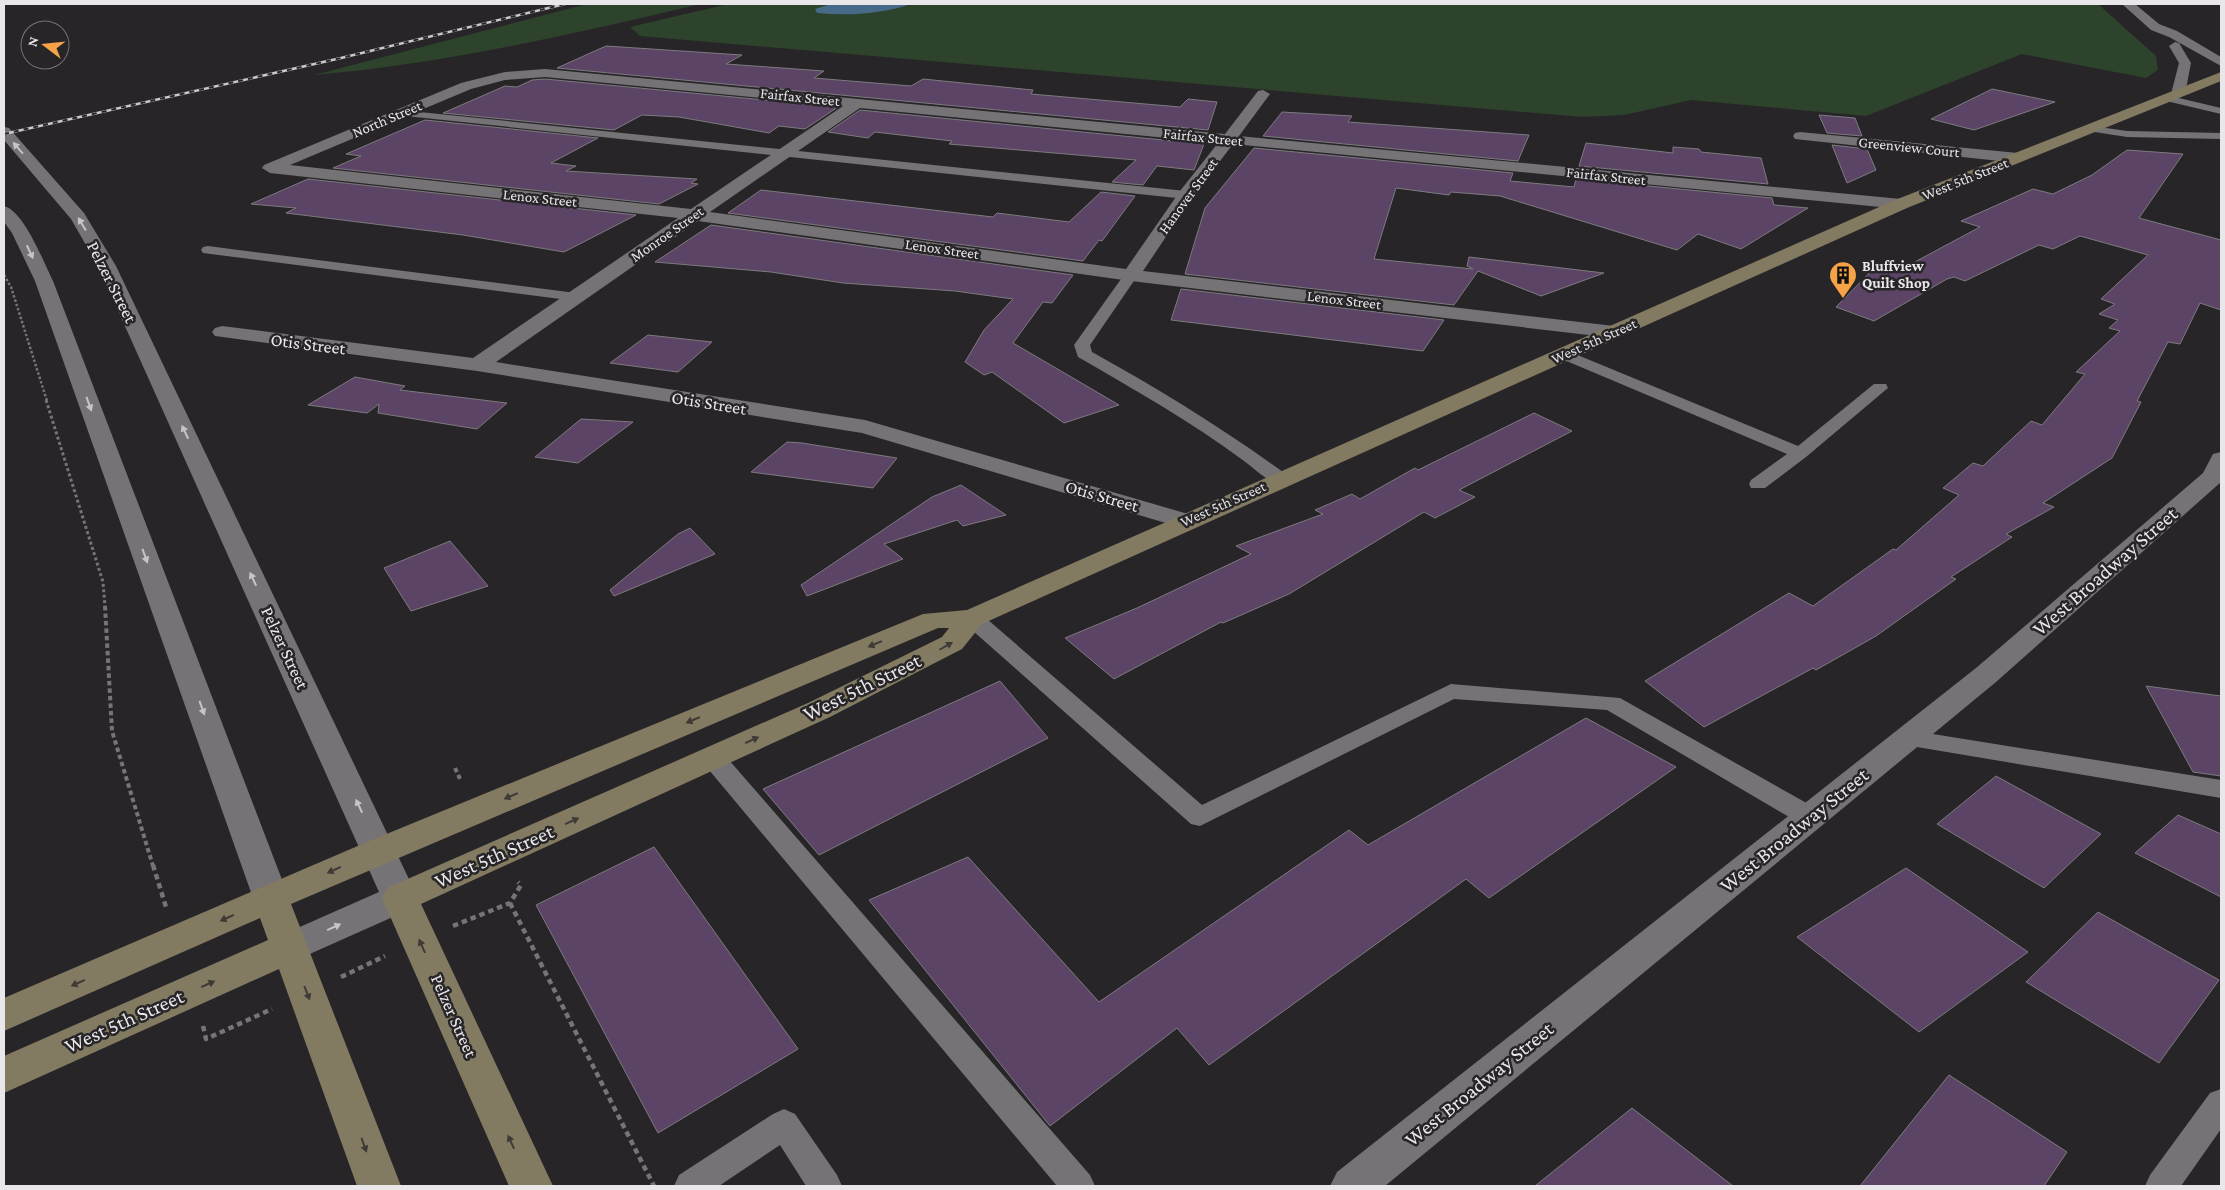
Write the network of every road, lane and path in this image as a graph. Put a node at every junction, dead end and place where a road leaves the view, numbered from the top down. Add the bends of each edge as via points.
1 (2128, 4) edge
2 (2178, 43) junction
3 (2221, 47) edge
4 (2221, 62) edge
5 (2221, 69) edge
6 (505, 76) joint
7 (2221, 76) edge
8 (1263, 94) dead end
9 (2172, 96) junction
10 (857, 103) junction
11 (2216, 110) edge
12 (400, 113) junction
13 (2195, 117) dead end
14 (2216, 124) edge
15 (2180, 125) dead end
16 (2092, 129) junction
17 (4, 131) edge
18 (2165, 134) junction
19 (2201, 135) junction
20 (1800, 136) dead end
21 (2221, 136) edge
22 (1230, 140) junction
23 (784, 153) junction
24 (2018, 158) junction
25 (270, 168) joint
26 (1186, 195) junction
27 (1901, 204) junction
28 (4, 212) edge
29 (695, 215) junction
30 (208, 250) dead end
31 (4, 275) edge
32 (1132, 275) junction
33 (576, 297) junction
34 (222, 332) dead end
35 (1614, 332) junction
36 (1563, 354) junction
37 (477, 366) junction
38 (1880, 388) dead end
39 (1800, 453) junction
40 (2219, 471) edge
41 (1280, 479) junction
42 (1758, 484) dead end
43 (1186, 521) junction
44 (972, 618) junction
45 (1908, 738) junction
46 (712, 758) junction
47 (2221, 789) edge
48 (1810, 817) junction
49 (379, 851) junction
50 (271, 898) junction
51 (400, 898) junction
52 (184, 936) junction
53 (419, 940) junction
54 (290, 947) junction
55 (195, 990) junction
56 (307, 993) junction
57 (4, 1015) edge
58 (4, 1075) edge
59 (2221, 1103) edge
60 (379, 1186) edge
61 (531, 1186) edge
62 (654, 1186) edge
63 (691, 1186) edge
64 (825, 1186) edge
65 (1078, 1186) edge
66 (1352, 1186) edge
67 (2162, 1186) edge

1 - 2 street via 2155,27 2155,34
2 - 3 street
2 - 4 street
2 - 5 street via 2196,60
2 - 9 street via 2185,63
6 - 10 street, Fairfax Street via 562,74
6 - 12 street, North Street via 466,86
7 - 9 main road, West 5th Street
8 - 22 street, Hanover Street
9 - 11 lane
9 - 16 main road, West 5th Street
10 - 22 street, Fairfax Street
10 - 23 street, Monroe Street
11 - 13 lane
12 - 23 lane
12 - 25 street, North Street
14 - 19 lane
15 - 18 lane
16 - 18 lane via 2127,134
16 - 24 main road, West 5th Street
49 -> 17 street, Pelzer Street via 107,266 78,217
18 - 19 lane
19 - 21 lane
20 - 24 street, Greenview Court
22 - 26 street, Hanover Street
22 - 27 street, Fairfax Street
23 - 26 lane
23 - 29 street, Monroe Street
24 - 27 main road, West 5th Street
25 - 29 street, Lenox Street
26 - 32 street, Hanover Street
27 - 35 main road, West 5th Street
28 -> 50 street via 20,232 44,282
29 - 32 street, Lenox Street
29 - 33 street, Monroe Street
30 - 33 lane
31 - 52 path via 11,287 103,582 108,622 108,702 112,731 160,892
32 - 35 street, Lenox Street
32 - 41 lane via 1082,345 1084,354 1225,438
33 - 37 street, Monroe Street
34 - 37 street, Otis Street
35 - 36 main road, West 5th Street
36 - 39 lane
36 - 41 main road, West 5th Street
37 - 43 street, Otis Street via 865,428
38 - 39 lane
39 - 42 lane
40 - 45 street, West Broadway Street via 1986,675
41 - 43 main road, West 5th Street
43 - 44 main road, West 5th Street
46 -> 44 main road, West 5th Street via 819,710 952,644
44 - 48 lane via 1200,817 1451,690 1612,703
44 -> 49 main road, West 5th Street via 933,620
45 - 47 lane
45 - 48 street, West Broadway Street
51 -> 46 main road, West 5th Street
46 - 65 lane
48 - 66 street, West Broadway Street
49 -> 50 main road, West 5th Street
49 - 51 street, Pelzer Street
50 -> 52 main road, West 5th Street
50 - 54 main road
51 - 53 main road, Pelzer Street
54 -> 51 street, West 5th Street
52 -> 57 main road, West 5th Street
53 - 56 path
61 -> 53 main road, Pelzer Street
53 - 62 path via 510,903
55 -> 54 main road, West 5th Street
54 -> 56 main road
55 - 56 path via 206,1039
55 - 58 main road, West 5th Street
56 -> 60 main road
59 - 67 lane
63 - 64 lane via 784,1124

